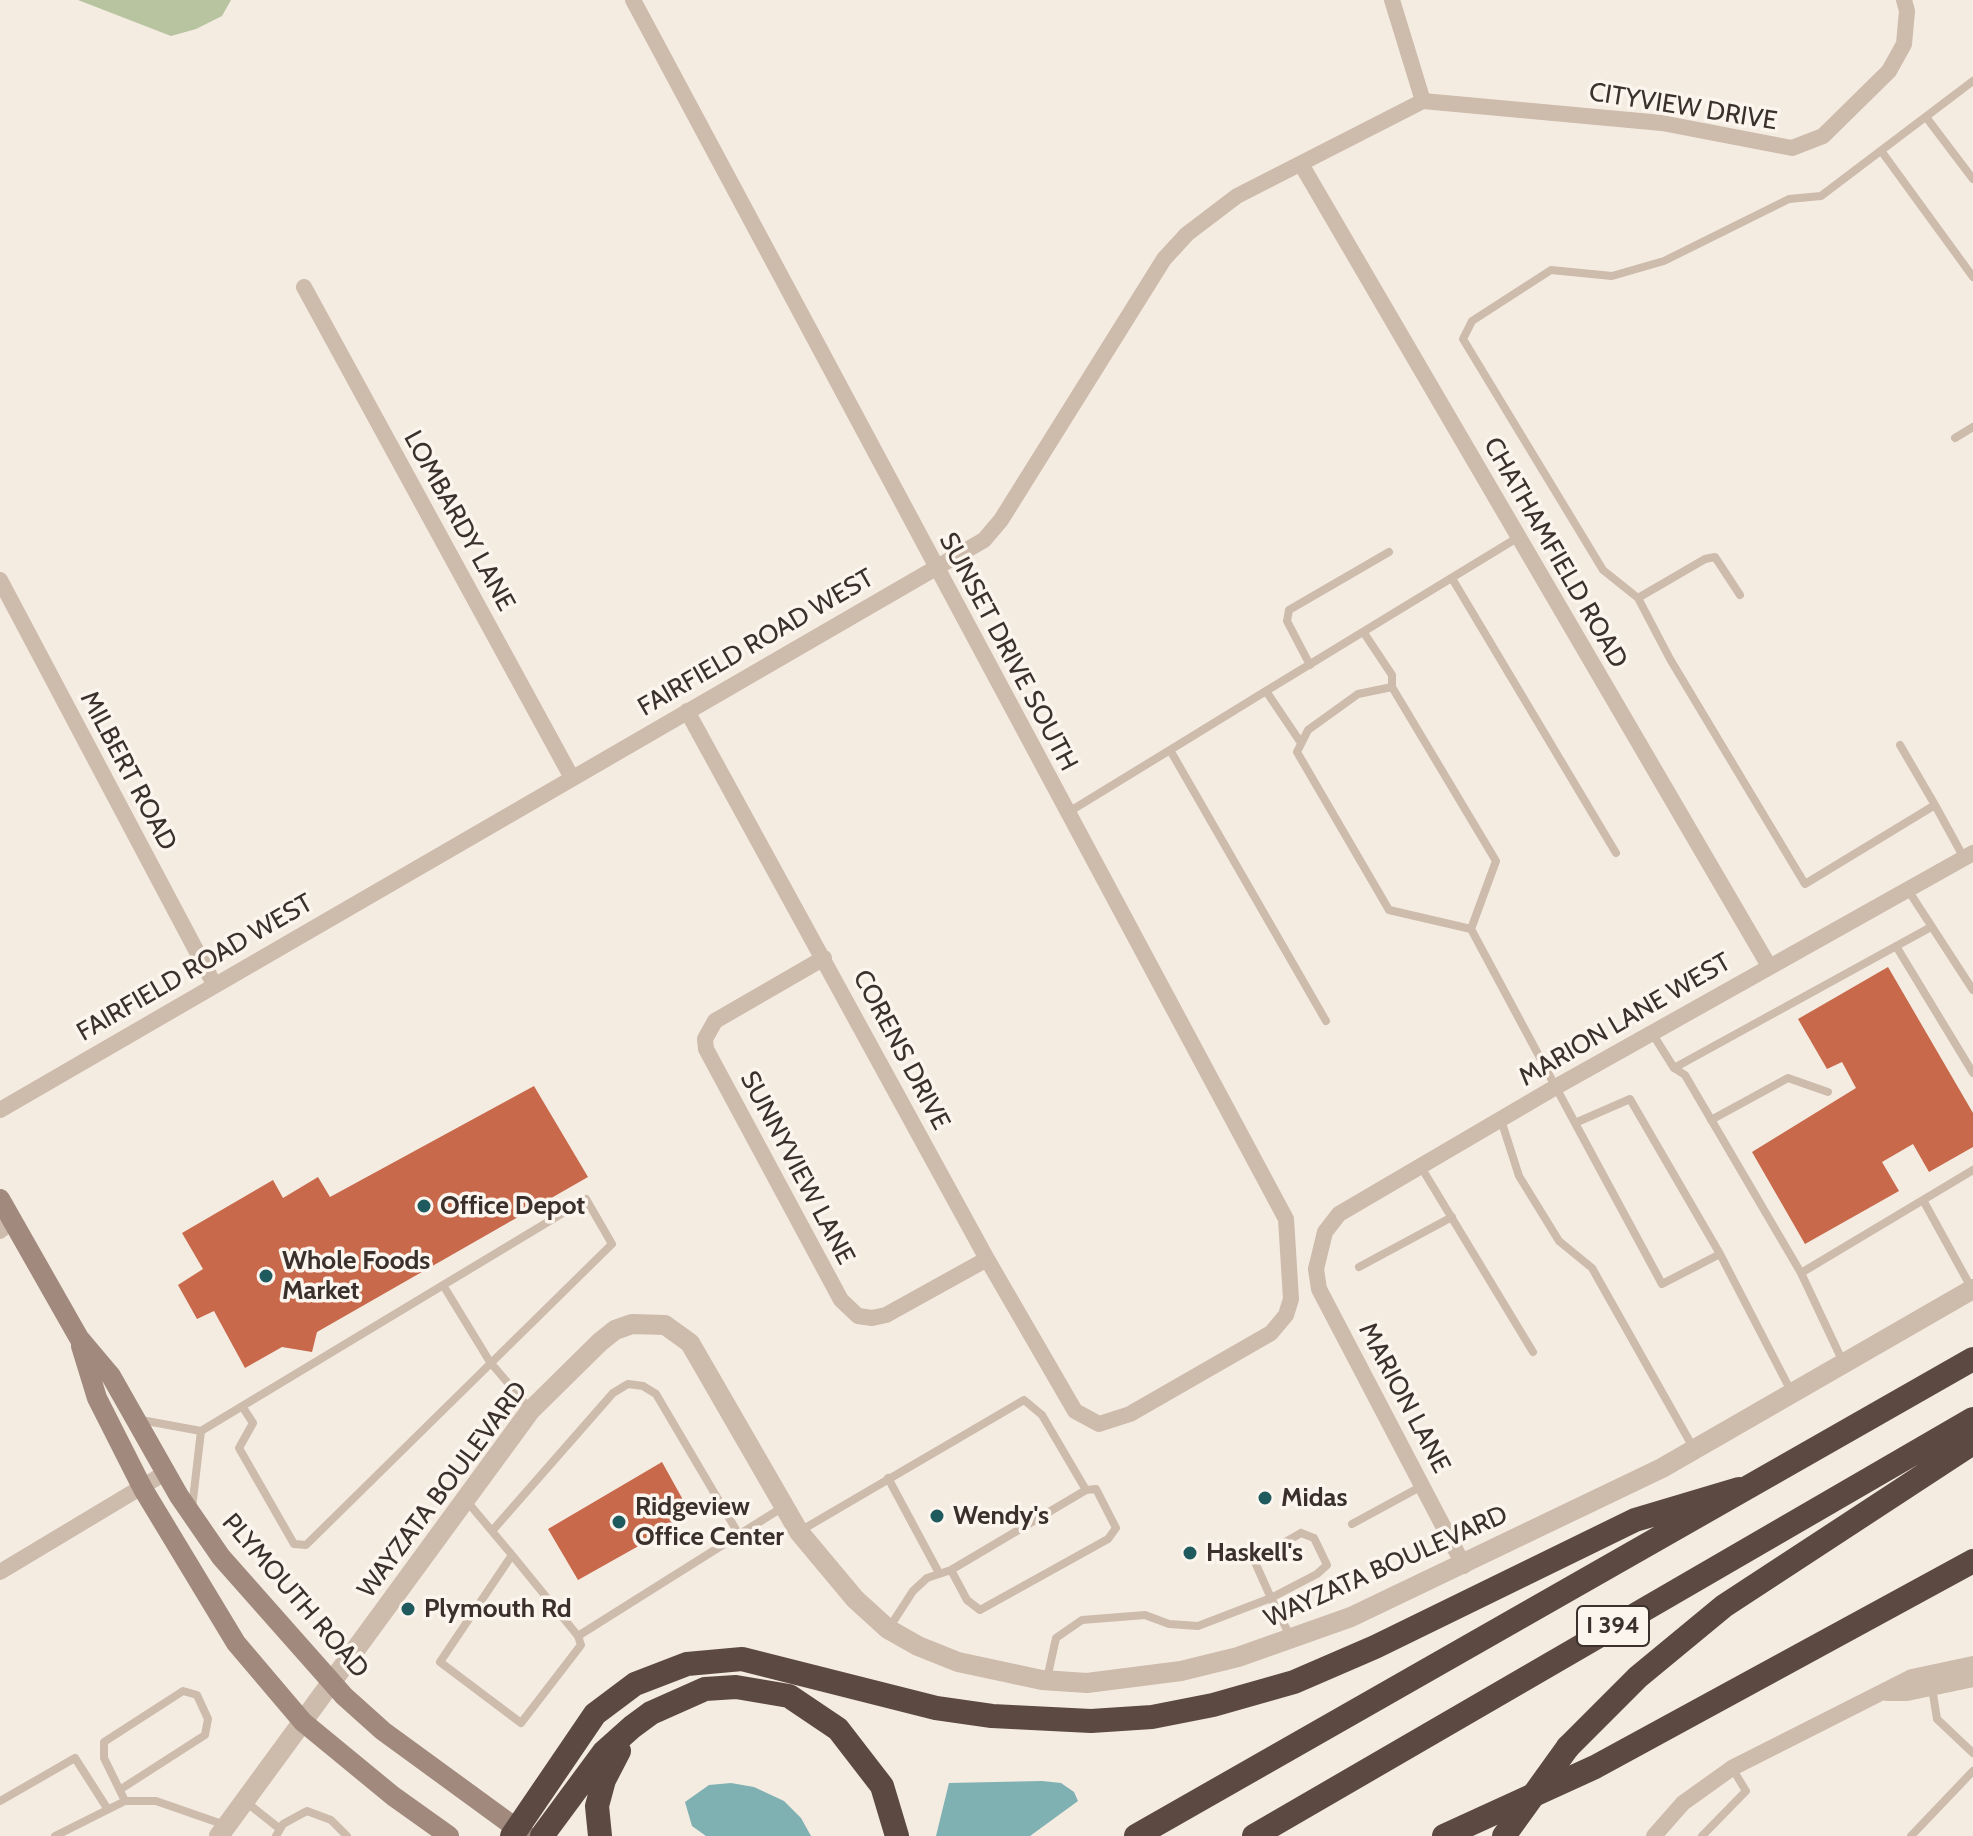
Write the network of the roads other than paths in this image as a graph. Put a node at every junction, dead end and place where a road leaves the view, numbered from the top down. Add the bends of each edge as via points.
1 (633, 0) edge
2 (1392, 0) edge
3 (1904, 0) edge
4 (1973, 81) edge
5 (1423, 101) junction
6 (1926, 117) junction
7 (1882, 152) junction
8 (1301, 164) junction
9 (1973, 179) edge
10 (1973, 277) edge
11 (304, 287) dead end
12 (1973, 427) edge
13 (1955, 438) dead end
14 (1517, 538) junction
15 (1389, 552) dead end
16 (936, 567) junction
17 (0, 580) edge
18 (1453, 580) junction
19 (1740, 595) dead end
20 (1638, 598) junction
21 (1364, 633) junction
22 (1310, 665) junction
23 (1392, 687) junction
24 (1266, 691) junction
25 (687, 711) junction
26 (1301, 743) junction
27 (1900, 745) dead end
28 (1170, 750) junction
29 (572, 778) junction
30 (1935, 805) junction
31 (1066, 813) junction
32 (1616, 853) dead end
33 (1970, 855) edge
34 (1908, 889) junction
35 (1931, 927) junction
36 (1471, 929) junction
37 (1896, 946) junction
38 (824, 958) junction
39 (1769, 966) junction
40 (214, 984) junction
41 (1973, 990) edge
42 (1326, 1021) dead end
43 (1652, 1032) junction
44 (1674, 1068) junction
45 (1973, 1073) edge
46 (1554, 1088) junction
47 (1828, 1092) dead end
48 (0, 1110) edge
49 (1501, 1119) junction
50 (1711, 1120) junction
51 (1575, 1123) junction
52 (1421, 1167) junction
53 (1973, 1170) edge
54 (0, 1199) edge
55 (1923, 1200) junction
56 (1452, 1217) junction
57 (7, 1226) edge
58 (1318, 1248) joint
59 (1720, 1254) junction
60 (987, 1259) junction
61 (1359, 1267) dead end
62 (1801, 1273) junction
63 (443, 1285) junction
64 (1973, 1289) edge
65 (79, 1338) junction
66 (1533, 1352) dead end
67 (1973, 1359) edge
68 (490, 1362) junction
69 (1844, 1364) junction
70 (1792, 1394) junction
71 (242, 1406) junction
72 (531, 1410) junction
73 (1075, 1411) joint
74 (1973, 1419) edge
75 (137, 1420) junction
76 (201, 1431) junction
77 (1973, 1443) edge
78 (1695, 1450) junction
79 (165, 1473) junction
80 (888, 1478) junction
81 (1422, 1485) junction
82 (143, 1489) junction
83 (1739, 1489) junction
84 (1086, 1490) junction
85 (465, 1498) junction
86 (783, 1507) junction
87 (191, 1513) junction
88 (1352, 1524) dead end
89 (492, 1531) junction
90 (799, 1532) junction
91 (738, 1533) junction
92 (512, 1555) junction
93 (1973, 1561) edge
94 (1464, 1566) junction
95 (951, 1570) junction
96 (0, 1572) edge
97 (939, 1573) junction
98 (1945, 1577) junction
99 (1973, 1581) edge
100 (1271, 1598) junction
101 (888, 1629) junction
102 (578, 1636) junction
103 (1292, 1640) junction
104 (1973, 1664) edge
105 (1973, 1679) edge
106 (1046, 1680) junction
107 (332, 1684) junction
108 (1932, 1688) junction
109 (1886, 1693) junction
110 (303, 1722) junction
111 (632, 1727) junction
112 (1973, 1753) edge
113 (1732, 1768) junction
114 (1973, 1771) edge
115 (121, 1789) junction
116 (243, 1800) junction
117 (0, 1801) edge
118 (125, 1801) junction
119 (107, 1808) junction
120 (222, 1831) edge
121 (278, 1832) edge
122 (518, 1833) edge
123 (55, 1836) edge
124 (347, 1836) edge
125 (449, 1836) edge
126 (542, 1836) edge
127 (600, 1836) edge
128 (897, 1836) edge
129 (1136, 1836) edge
130 (1254, 1836) edge
131 (1444, 1836) edge
132 (1504, 1836) edge
133 (1654, 1836) edge
134 (1702, 1836) edge
135 (1911, 1836) edge

1 - 16 street, SUNSET DRIVE SOUTH
2 - 5 street
3 - 5 street, CITYVIEW DRIVE via 1904,44 1889,71 1823,136 1792,148 1662,123
4 - 6 lane
5 - 8 street, FAIRFIELD ROAD WEST
6 - 7 lane
6 - 9 lane
7 - 10 lane
7 - 20 lane via 1821,196 1789,199 1664,261 1612,276 1551,270 1472,321 1463,339 1603,570
8 - 14 street, CHATHAMFIELD ROAD
8 - 16 street, FAIRFIELD ROAD WEST via 1210,213 1164,259 1001,520 984,540
11 - 29 street, LOMBARDY LANE
12 - 13 lane
14 - 18 lane
14 - 39 street, CHATHAMFIELD ROAD
15 - 22 lane via 1289,610 1287,621
16 - 25 street, FAIRFIELD ROAD WEST
16 - 31 street, SUNSET DRIVE SOUTH
17 - 40 street, MILBERT ROAD
18 - 21 lane
18 - 32 lane
19 - 20 lane via 1715,557
20 - 30 lane via 1805,884
21 - 22 lane
21 - 23 lane via 1392,675
22 - 24 lane
23 - 26 lane via 1358,694 1308,730
23 - 36 lane via 1496,861
24 - 26 lane
24 - 28 lane
25 - 29 street, FAIRFIELD ROAD WEST
25 - 38 street, CORENS DRIVE
26 - 36 lane via 1297,752 1389,910
27 - 30 lane
28 - 31 lane
28 - 42 lane
29 - 40 street, FAIRFIELD ROAD WEST
30 - 33 lane
31 - 73 street, SUNSET DRIVE SOUTH via 1286,1219 1291,1299 1271,1333 1130,1414 1099,1424
33 - 34 street, MARION LANE WEST
34 - 35 lane
34 - 39 street, MARION LANE WEST
35 - 37 lane
35 - 41 lane
36 - 46 lane
37 - 44 lane
37 - 45 lane
38 - 60 street, CORENS DRIVE
38 - 60 street, SUNNYVIEW LANE via 715,1021 705,1039 826,1272 847,1309 872,1318
39 - 43 street, MARION LANE WEST
40 - 48 street, FAIRFIELD ROAD WEST
43 - 44 lane
43 - 46 street, MARION LANE WEST
44 - 50 lane via 1685,1075
46 - 49 street, MARION LANE WEST
46 - 51 lane
47 - 50 lane via 1788,1078
49 - 52 street, MARION LANE WEST
49 - 78 lane via 1519,1176 1559,1241 1592,1268
50 - 62 lane
51 - 59 lane via 1630,1099
51 - 59 lane via 1662,1284
52 - 56 lane
52 - 58 street, MARION LANE WEST via 1339,1214
53 - 55 lane
54 - 57 main road, PLYMOUTH ROAD
55 - 62 lane
55 - 64 lane
56 - 61 lane
56 - 66 lane
57 - 65 main road, PLYMOUTH ROAD
58 - 81 street, MARION LANE via 1319,1289
59 - 70 lane
60 - 73 street, CORENS DRIVE
62 - 69 lane
63 - 68 lane
63 - 68 lane via 586,1199 612,1244
63 - 71 lane
64 - 69 street, WAYZATA BOULEVARD
65 - 75 main road, PLYMOUTH ROAD via 111,1376
65 - 82 main road, PLYMOUTH ROAD via 97,1398
67 - 83 highway, I 394
68 - 71 lane via 306,1545 294,1544 239,1448 253,1423
68 - 72 lane
69 - 70 street, WAYZATA BOULEVARD
70 - 78 street, WAYZATA BOULEVARD
71 - 76 lane
72 - 85 street, WAYZATA BOULEVARD
72 - 86 street, WAYZATA BOULEVARD via 615,1330 650,1322 665,1325 697,1352
74 - 130 highway, I 394
75 - 76 lane
75 - 79 main road, PLYMOUTH ROAD
76 - 87 lane
77 - 132 highway, bridge via 1724,1606 1638,1677 1568,1747
78 - 94 street, WAYZATA BOULEVARD
79 - 82 street
79 - 87 main road, PLYMOUTH ROAD
80 - 84 lane via 1024,1400 1042,1415
80 - 90 lane
80 - 97 lane
81 - 88 lane
81 - 94 street, MARION LANE
82 - 96 street
82 - 110 main road, PLYMOUTH ROAD via 236,1643
83 - 122 highway via 1635,1520 1294,1682 1152,1717 1091,1721 992,1716 924,1706 742,1659 687,1664 635,1684 595,1714
83 - 129 highway, I 394
84 - 95 lane
84 - 95 lane via 1096,1489 1114,1522 1115,1534 1108,1539 980,1610 967,1600
85 - 89 lane
85 - 107 street, WAYZATA BOULEVARD
86 - 90 street, WAYZATA BOULEVARD
86 - 91 lane
87 - 107 main road, PLYMOUTH ROAD via 221,1557
89 - 91 lane via 613,1393 628,1384 656,1394
89 - 92 lane
90 - 101 street, WAYZATA BOULEVARD via 836,1579
91 - 102 lane
92 - 102 lane
92 - 102 lane via 440,1662 521,1723 581,1645
93 - 98 highway
94 - 103 street, WAYZATA BOULEVARD
95 - 97 lane
97 - 101 lane via 919,1584
98 - 99 highway
98 - 131 highway via 1595,1767
100 - 100 lane via 1254,1560 1301,1533 1310,1534 1327,1565
100 - 103 lane
100 - 106 lane via 1198,1626 1134,1615 1072,1624 1056,1638
101 - 106 street, WAYZATA BOULEVARD via 958,1662
103 - 106 street, WAYZATA BOULEVARD via 1181,1671 1087,1683
104 - 109 street via 1912,1677
105 - 108 street
107 - 110 street, WAYZATA BOULEVARD
107 - 122 main road, PLYMOUTH ROAD via 383,1731
108 - 109 street
108 - 112 lane via 1937,1719
109 - 113 street
110 - 116 street, WAYZATA BOULEVARD
110 - 125 main road, PLYMOUTH ROAD
111 - 126 highway via 604,1752
111 - 127 highway via 604,1780 597,1806
111 - 128 highway via 705,1689 736,1687 789,1696 826,1718 862,1756 889,1803
113 - 133 street via 1683,1803
113 - 134 lane via 1746,1791
114 - 135 lane
115 - 115 lane via 104,1758 104,1742 183,1691 197,1695 208,1719 205,1735
115 - 118 lane
116 - 120 street, WAYZATA BOULEVARD
116 - 121 lane
117 - 119 lane via 75,1758
118 - 119 lane
118 - 120 lane via 156,1801
119 - 123 lane
121 - 124 lane via 294,1815 307,1811 331,1820

